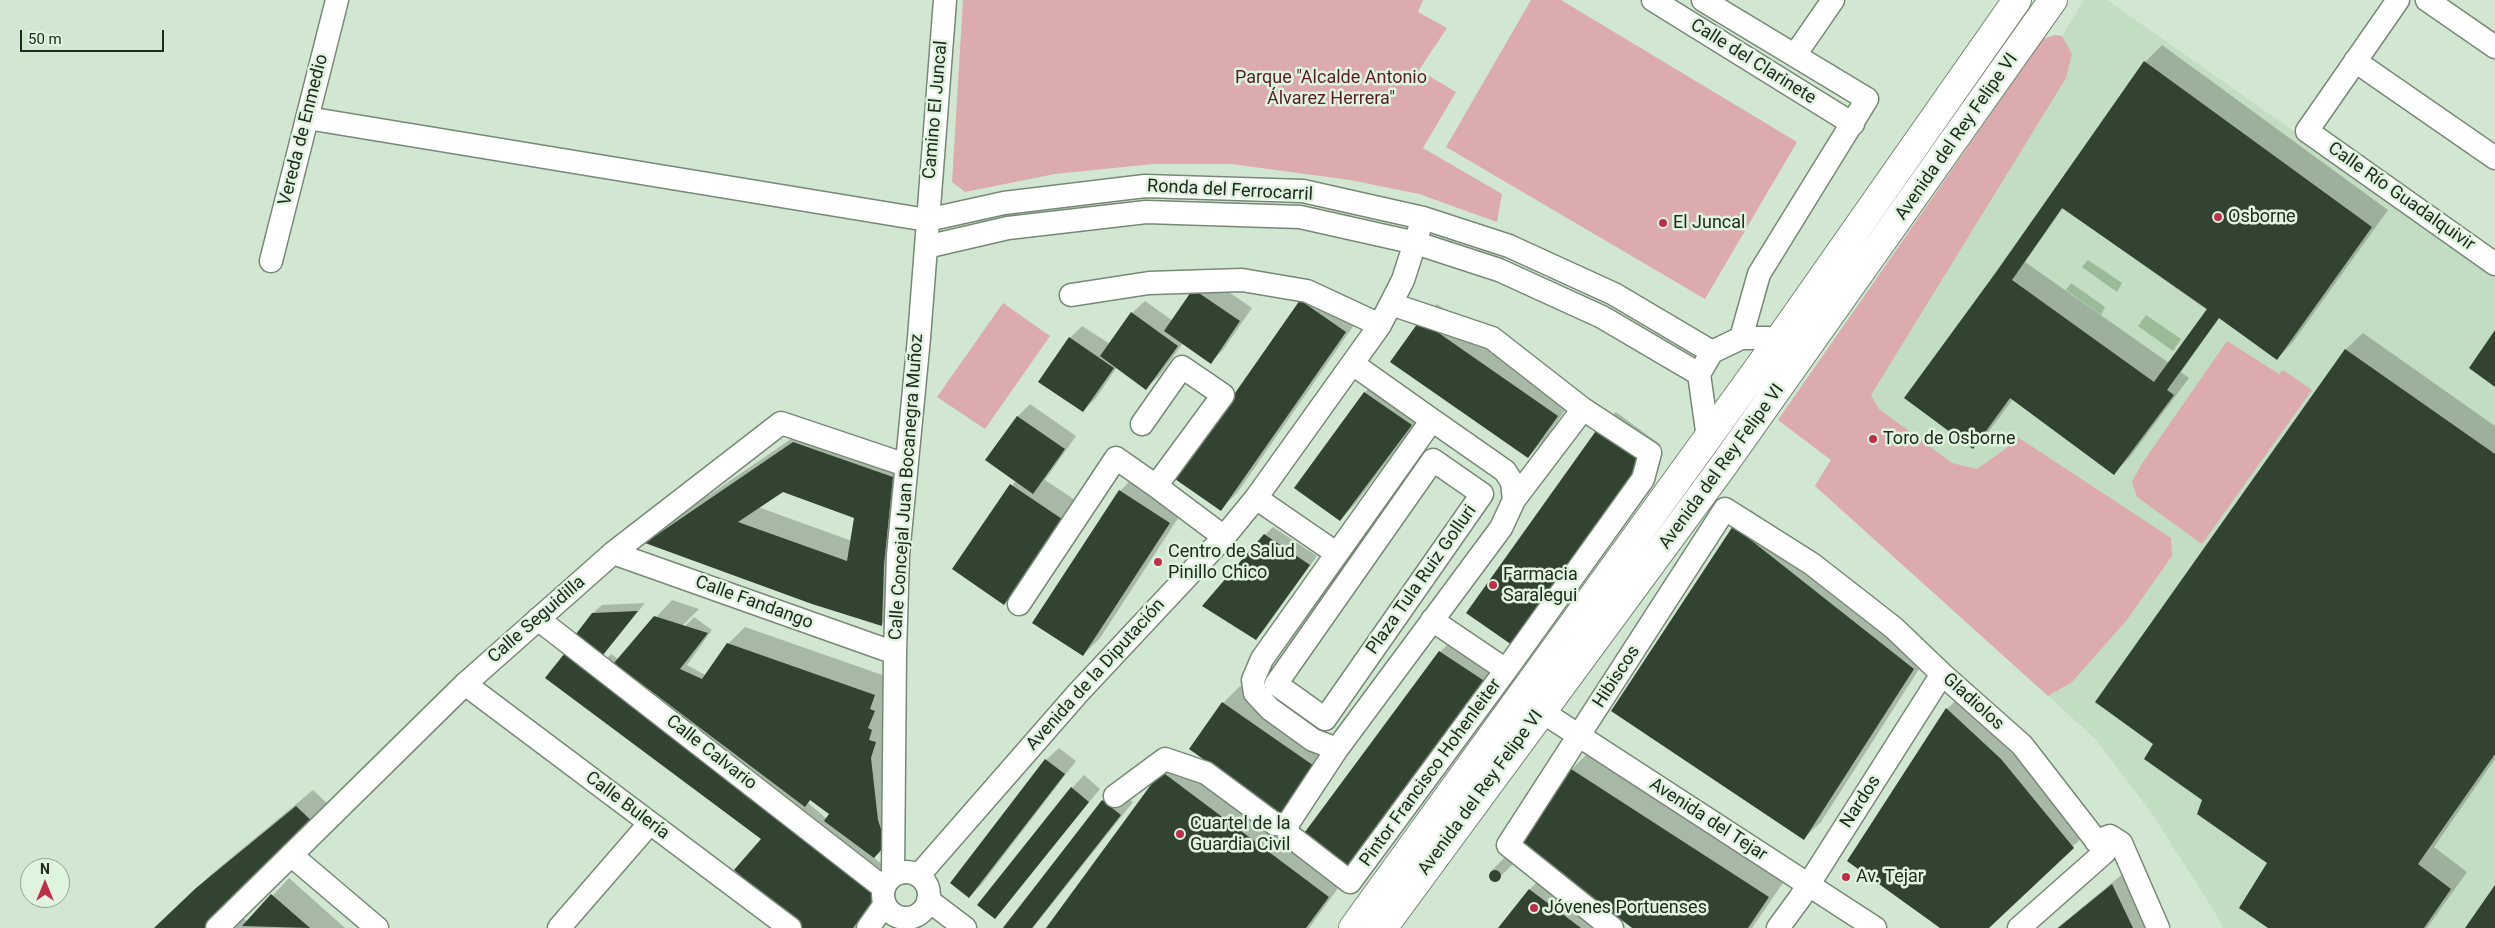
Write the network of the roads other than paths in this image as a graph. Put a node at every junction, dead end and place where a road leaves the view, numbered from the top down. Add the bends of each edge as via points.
1 (337, 0) edge
2 (945, 0) edge
3 (1654, 0) edge
4 (1703, 0) edge
5 (1833, 0) edge
6 (2017, 0) edge
7 (2053, 0) edge
8 (2398, 0) edge
9 (2427, 0) edge
10 (2495, 47) edge
11 (1795, 56) junction
12 (2355, 61) junction
13 (307, 118) junction
14 (1853, 124) junction
15 (2495, 158) edge
16 (1423, 218) junction
17 (927, 220) junction
18 (1416, 243) junction
19 (926, 247) junction
20 (271, 261) dead end
21 (2495, 264) edge
22 (1071, 295) dead end
23 (1391, 304) junction
24 (1380, 325) junction
25 (1741, 338) junction
26 (1780, 338) junction
27 (1712, 352) junction
28 (1353, 364) junction
29 (1700, 374) junction
30 (1583, 409) junction
31 (1432, 420) junction
32 (1142, 424) dead end
33 (1708, 438) junction
34 (906, 465) junction
35 (1156, 486) junction
36 (1256, 498) junction
37 (1514, 500) junction
38 (1725, 509) joint
39 (1224, 537) junction
40 (614, 552) junction
41 (1336, 553) junction
42 (1019, 604) dead end
43 (538, 619) junction
44 (1432, 620) junction
45 (895, 653) junction
46 (1506, 670) junction
47 (1942, 674) junction
48 (465, 684) junction
49 (1276, 684) joint
50 (1541, 711) junction
51 (1579, 736) junction
52 (1336, 749) junction
53 (1115, 796) dead end
54 (650, 823) junction
55 (1287, 825) junction
56 (2096, 841) junction
57 (291, 855) junction
58 (918, 875) junction
59 (1808, 885) junction
60 (887, 889) junction
61 (913, 915) edge
62 (223, 926) edge
63 (377, 928) edge
64 (558, 928) edge
65 (790, 928) edge
66 (868, 928) edge
67 (939, 928) edge
68 (965, 928) edge
69 (1353, 928) edge
70 (1383, 928) edge
71 (1612, 928) edge
72 (1778, 928) edge
73 (1875, 928) edge
74 (2019, 928) edge
75 (2158, 928) edge

1 - 13 street, Vereda de Enmedio
2 - 17 street, Camino El Juncal
3 - 14 street, Calle del Clarinete
4 - 11 street, Calle del Clarinete
5 - 11 street
6 - 26 main road, Avenida del Rey Felipe VI
7 - 50 main road, Avenida del Rey Felipe VI via 1723,466
8 - 12 street
9 - 10 street
11 - 14 street, Calle del Clarinete via 1867,100
12 - 15 street
12 - 21 street, Calle Río Guadalquivir via 2306,131
13 - 17 street
13 - 20 street, Vereda de Enmedio
14 - 25 street via 1759,274
16 - 17 street, Ronda del Ferrocarril via 1303,191 1145,186 1004,202
16 - 18 street, Avenida de la Diputación
16 - 27 street, Ronda del Ferrocarril via 1509,246 1614,294
17 - 19 street, Calle Concejal Juan Bocanegra Muñoz
18 - 19 street, Ronda del Ferrocarril via 1300,217 1146,212 1008,228
18 - 23 street, Avenida de la Diputación
18 - 29 street, Ronda del Ferrocarril via 1499,270 1594,313
19 - 34 street, Calle Concejal Juan Bocanegra Muñoz
22 - 24 street via 1148,283 1242,280 1307,291
23 - 24 street, Avenida de la Diputación
23 - 30 street via 1492,338
24 - 28 street, Avenida de la Diputación
25 - 26 street
25 - 27 street
26 - 33 main road, Avenida del Rey Felipe VI
27 - 29 street
28 - 31 street
28 - 36 street, Avenida de la Diputación
29 - 33 street
30 - 37 street
30 - 46 street via 1650,453 1643,478
31 - 37 street via 1505,471 1512,482
31 - 41 street
32 - 35 street via 1182,367 1223,395
33 - 69 main road, Avenida del Rey Felipe VI
34 - 40 street, Calle Seguidilla via 781,423
34 - 45 street, Calle Concejal Juan Bocanegra Muñoz via 898,555
35 - 39 street
35 - 42 street via 1116,458
36 - 39 street, Avenida de la Diputación
36 - 41 street
37 - 44 street via 1501,528
38 - 47 street, Gladiolos via 1812,564 1894,628
38 - 51 street, Hibiscos
39 - 58 street, Avenida de la Diputación via 1078,693
40 - 43 street, Calle Seguidilla
40 - 45 street, Calle Fandango
41 - 52 street via 1262,659 1253,680 1255,693 1270,708 1313,740
43 - 48 street, Calle Seguidilla
43 - 60 street, Calle Calvario
44 - 46 street, Pintor Francisco Hohenleiter
44 - 52 street
45 - 60 street, Calle Concejal Juan Bocanegra Muñoz
46 - 55 street, Pintor Francisco Hohenleiter via 1350,882 1290,835
47 - 56 street, Gladiolos via 2022,745
47 - 59 street, Nardos
48 - 54 street, Calle Bulería
48 - 57 street, Calle Seguidilla
49 - 49 street, Plaza Tula Ruiz Golluri via 1433,460 1482,494 1325,719
50 - 51 street, Avenida del Tejar
50 - 70 main road, Avenida del Rey Felipe VI
51 - 59 street, Avenida del Tejar
51 - 71 street, Hibiscos via 1508,845
52 - 55 street
53 - 55 street via 1165,759 1206,773 1275,824
54 - 64 street
54 - 65 street, Calle Bulería
56 - 74 street via 2105,852
56 - 75 street via 2110,836 2121,843
57 - 62 street, Calle Seguidilla
57 - 63 street
58 - 60 street via 906,872
58 - 61 street via 927,886
59 - 72 street, Nardos
59 - 73 street, Avenida del Tejar
60 - 61 street via 896,916
60 - 66 street
61 - 67 street
61 - 68 street

